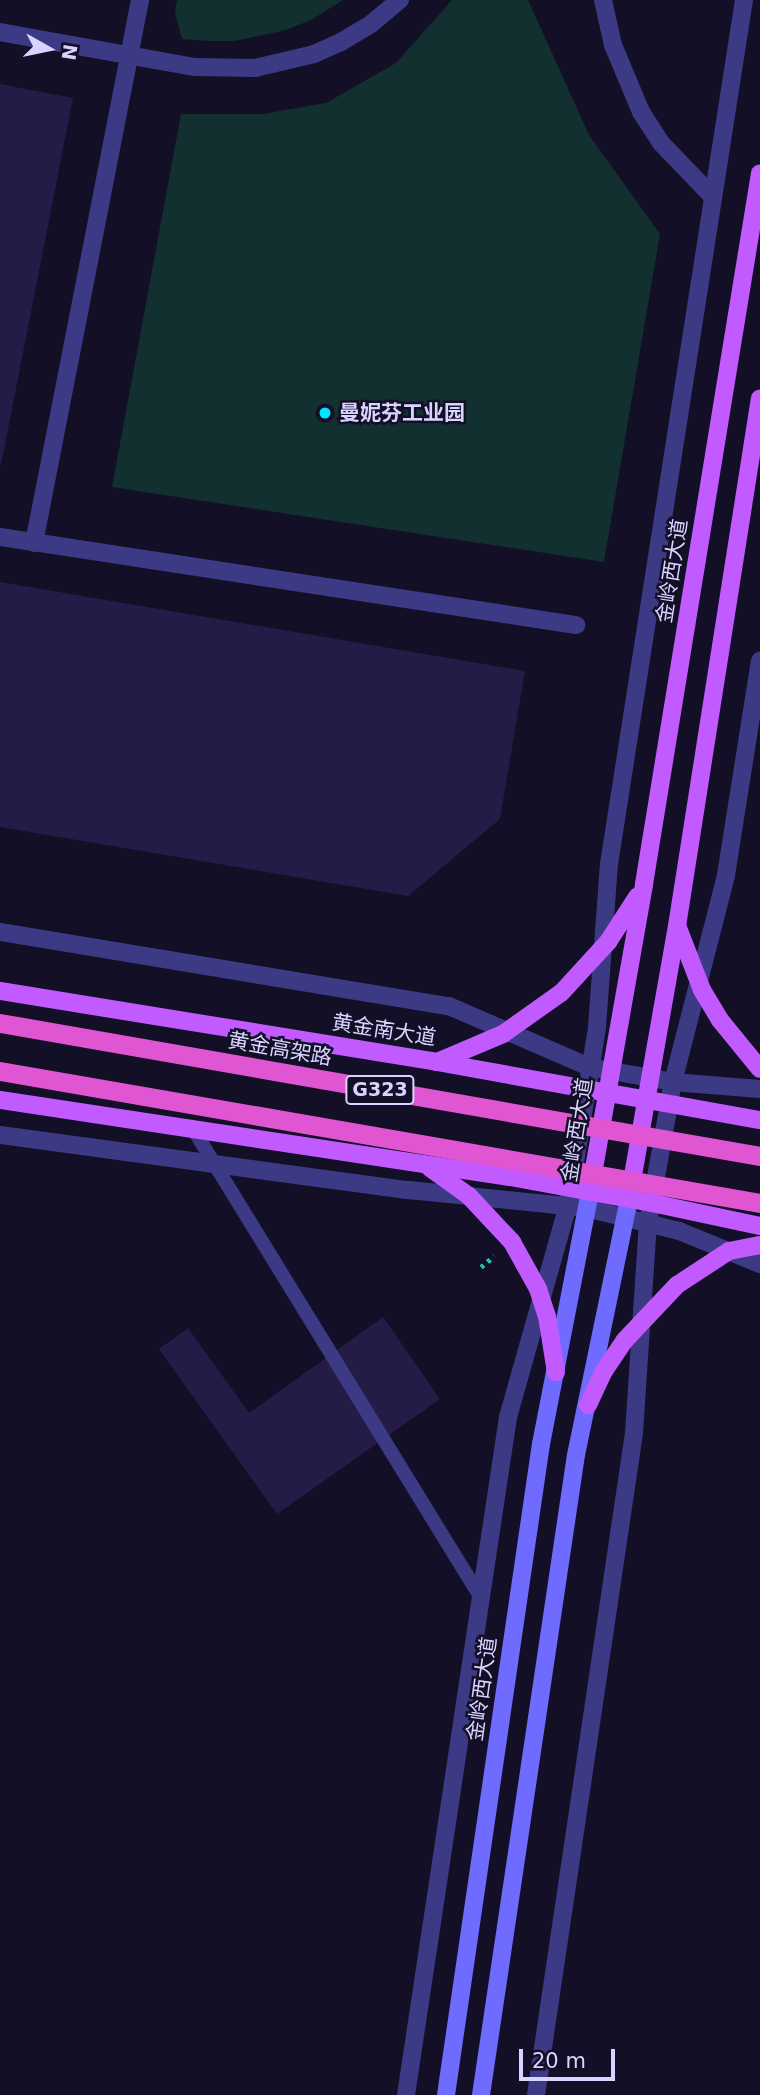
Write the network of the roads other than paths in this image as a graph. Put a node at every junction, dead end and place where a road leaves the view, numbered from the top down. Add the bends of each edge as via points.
1 (139, 0) edge
2 (400, 0) edge
3 (603, 0) edge
4 (744, 0) edge
5 (0, 32) edge
6 (129, 54) junction
7 (760, 173) edge
8 (712, 196) junction
9 (760, 398) edge
10 (753, 490) edge
11 (0, 537) edge
12 (34, 543) junction
13 (576, 625) dead end
14 (760, 661) edge
15 (644, 884) junction
16 (677, 926) junction
17 (0, 932) edge
18 (603, 949) junction
19 (698, 981) junction
20 (0, 991) edge
21 (0, 1023) edge
22 (507, 1031) junction
23 (437, 1062) junction
24 (589, 1067) junction
25 (760, 1069) edge
26 (0, 1071) edge
27 (610, 1071) junction
28 (651, 1078) junction
29 (673, 1082) junction
30 (760, 1089) edge
31 (586, 1090) junction
32 (606, 1092) junction
33 (0, 1100) edge
34 (648, 1100) junction
35 (669, 1104) junction
36 (760, 1120) edge
37 (193, 1129) junction
38 (0, 1135) edge
39 (760, 1156) edge
40 (424, 1164) junction
41 (469, 1196) junction
42 (569, 1197) junction
43 (629, 1198) junction
44 (588, 1200) junction
45 (652, 1203) junction
46 (760, 1203) edge
47 (626, 1217) junction
48 (648, 1222) junction
49 (760, 1226) edge
50 (760, 1245) edge
51 (729, 1251) junction
52 (760, 1264) edge
53 (541, 1299) junction
54 (641, 1321) junction
55 (556, 1372) junction
56 (587, 1405) junction
57 (481, 1598) junction
58 (406, 2095) edge
59 (446, 2095) edge
60 (481, 2095) edge
61 (536, 2095) edge

1 - 6 street
2 - 6 street via 341,42 285,63 225,69
3 - 8 street via 613,45 641,113 662,143
4 - 8 street
5 - 6 street
6 - 12 street
7 - 15 main road, 金岭西大道
8 - 18 street via 609,864
9 - 10 main road
10 - 16 main road
11 - 12 street
12 - 13 street
14 - 19 street via 726,875
15 - 18 main road
15 - 27 main road, 金岭西大道
16 - 19 main road
16 - 28 main road
17 - 22 street via 449,1006
18 - 22 main road via 562,992
18 - 24 street
19 - 25 main road via 720,1020
19 - 29 street
20 - 23 main road, 黄金南大道
21 - 39 highway, 黄金高架路 / G323
22 - 23 main road
22 - 24 street
23 - 31 main road, 黄金南大道
24 - 27 street
24 - 31 street
26 - 46 highway, G323
27 - 28 street
27 - 32 main road, 金岭西大道
28 - 29 street
28 - 34 main road
29 - 30 street
29 - 35 street
31 - 32 main road, 黄金南大道
31 - 42 street
32 - 34 main road, 黄金南大道
32 - 44 main road, 金岭西大道
33 - 37 main road
34 - 35 main road, 黄金南大道
34 - 43 main road
35 - 36 main road, 黄金南大道
35 - 45 street
37 - 40 main road
37 - 57 lane
38 - 41 street
40 - 41 main road
40 - 42 main road
41 - 42 street
41 - 53 main road via 512,1242
42 - 44 main road
42 - 53 street
43 - 44 main road
43 - 45 main road
43 - 47 main road
44 - 47 street
44 - 55 main road, 金岭西大道
45 - 48 street
45 - 49 main road
47 - 48 street
47 - 56 main road
48 - 51 street
48 - 54 street
50 - 51 main road
51 - 52 street
51 - 54 main road via 677,1285
53 - 55 main road
53 - 57 street via 508,1417
54 - 56 main road via 604,1371
54 - 61 street via 634,1433
55 - 59 main road, 金岭西大道 via 541,1444
56 - 60 main road
57 - 58 street

